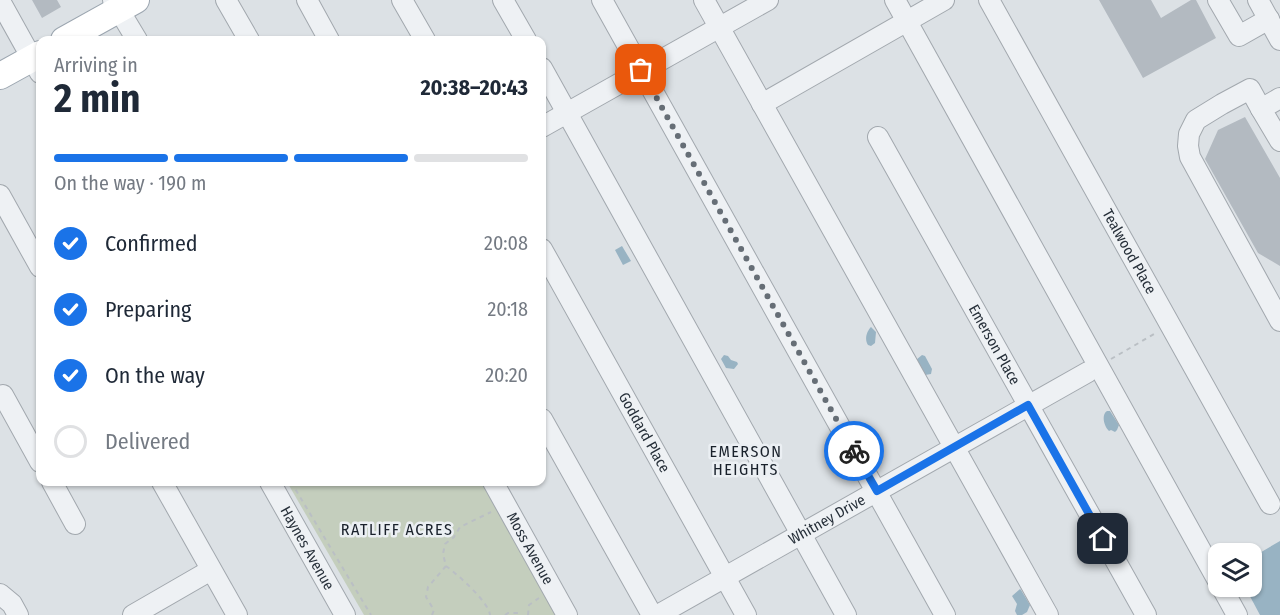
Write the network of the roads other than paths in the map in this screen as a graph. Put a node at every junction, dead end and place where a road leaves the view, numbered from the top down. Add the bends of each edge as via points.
1 (226, 0) edge
2 (306, 0) edge
3 (402, 0) edge
4 (503, 0) edge
5 (602, 0) edge
6 (704, 0) edge
7 (768, 0) edge
8 (895, 0) edge
9 (944, 0) edge
10 (989, 0) edge
11 (1218, 0) edge
12 (1258, 0) edge
13 (0, 1) edge
14 (123, 3) edge
15 (1269, 19) junction
16 (907, 21) junction
17 (719, 27) junction
18 (69, 36) edge
19 (135, 36) edge
20 (247, 36) edge
21 (327, 36) edge
22 (423, 36) edge
23 (524, 36) edge
24 (1280, 40) edge
25 (36, 59) edge
26 (36, 63) edge
27 (641, 70) junction
28 (546, 75) edge
29 (0, 76) edge
30 (1280, 98) edge
31 (762, 104) junction
32 (1261, 109) junction
33 (567, 113) junction
34 (546, 125) edge
35 (878, 136) dead end
36 (1280, 141) edge
37 (0, 195) edge
38 (546, 256) edge
39 (36, 260) edge
40 (1280, 321) edge
41 (1093, 369) junction
42 (1, 396) edge
43 (1028, 405) junction
44 (546, 426) edge
45 (953, 448) junction
46 (36, 455) edge
47 (54, 486) edge
48 (164, 486) edge
49 (272, 486) edge
50 (495, 486) edge
51 (877, 491) junction
52 (1270, 504) dead end
53 (75, 524) dead end
54 (801, 534) junction
55 (1208, 565) edge
56 (212, 570) junction
57 (725, 577) junction
58 (0, 594) edge
59 (1227, 597) edge
60 (18, 615) edge
61 (133, 615) edge
62 (237, 615) edge
63 (345, 615) edge
64 (567, 615) edge
65 (652, 615) edge
66 (658, 615) edge
67 (746, 615) edge
68 (846, 615) edge
69 (945, 615) edge
70 (1048, 615) edge
71 (1146, 615) edge
72 (1237, 615) edge

1 - 20 street
2 - 21 street
3 - 22 street
4 - 23 street
5 - 27 street
6 - 17 street
7 - 17 street
8 - 16 street
9 - 16 street
10 - 52 street, Tealwood Place
11 - 15 street via 1239,36
12 - 15 street
13 - 25 street
14 - 18 main road
14 - 19 street
15 - 24 street
16 - 31 street
16 - 41 street
17 - 27 street
17 - 31 street
26 - 29 main road
27 - 33 street
27 - 51 street
28 - 33 street
30 - 32 street
31 - 45 street
32 - 36 street
32 - 40 street via 1250,89 1196,120 1188,146 1190,157
33 - 34 street
33 - 54 street
35 - 43 street, Emerson Place
37 - 39 street
38 - 57 street, Goddard Place
41 - 43 street, Whitney Drive
41 - 55 street
42 - 46 street
43 - 45 street, Whitney Drive
43 - 71 street, Emerson Place
44 - 65 street
45 - 51 street, Whitney Drive
45 - 70 street
47 - 53 street
48 - 56 street
49 - 63 street, Haynes Avenue
50 - 64 street, Moss Avenue
51 - 54 street, Whitney Drive
51 - 69 street
54 - 57 street, Whitney Drive
54 - 68 street
56 - 61 street
56 - 62 street
57 - 66 street, Whitney Drive
57 - 67 street, Goddard Place
58 - 60 street
59 - 72 street

